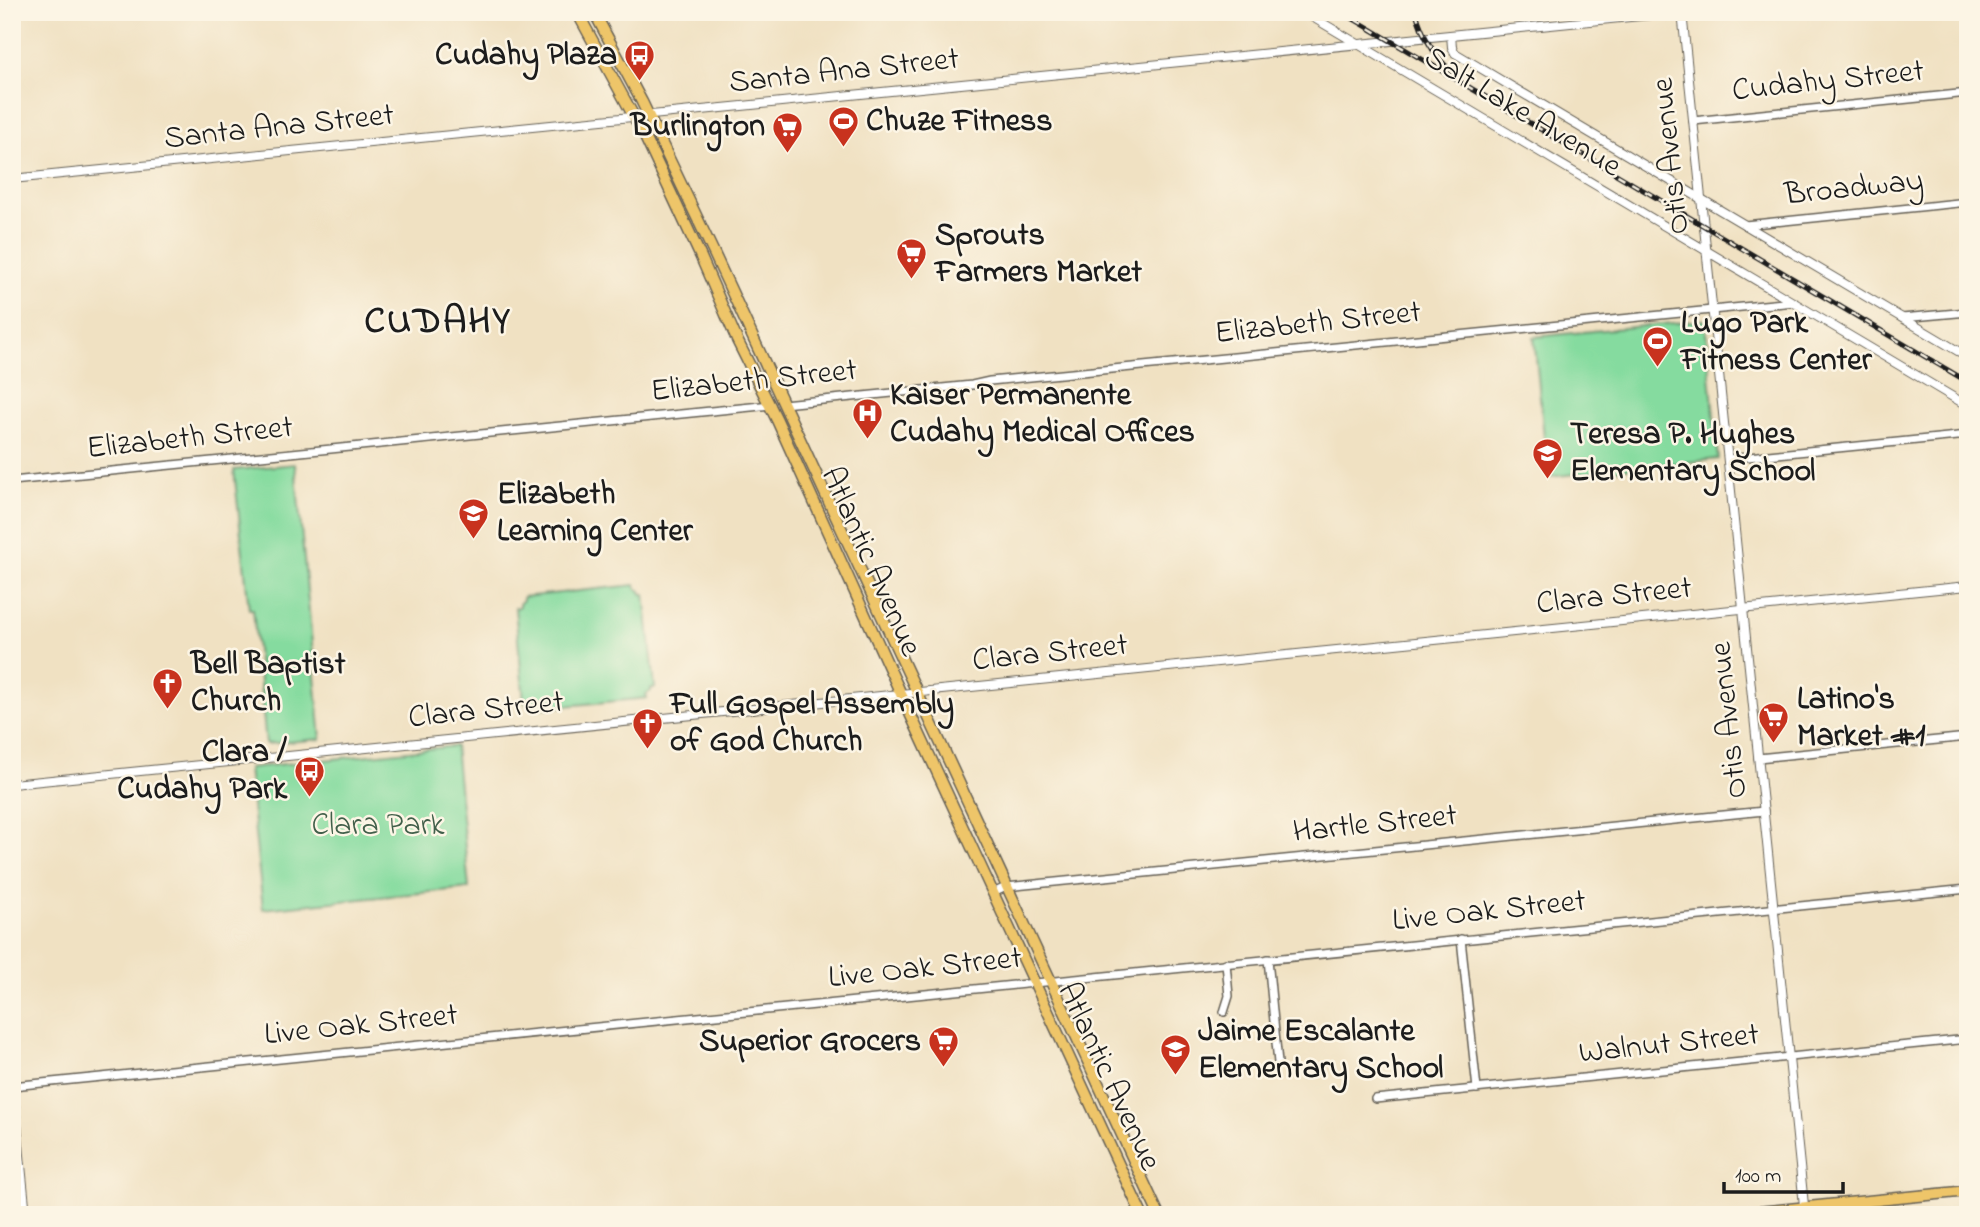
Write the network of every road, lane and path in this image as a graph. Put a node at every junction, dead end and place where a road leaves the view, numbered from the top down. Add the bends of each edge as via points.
1 (577, 12) edge
2 (594, 12) edge
3 (1304, 12) edge
4 (1681, 12) edge
5 (1451, 35) junction
6 (1360, 45) junction
7 (1968, 93) edge
8 (649, 116) junction
9 (634, 117) junction
10 (1693, 121) junction
11 (12, 179) edge
12 (1701, 199) junction
13 (1968, 202) edge
14 (1745, 225) junction
15 (1707, 252) junction
16 (1794, 302) junction
17 (1713, 310) junction
18 (1968, 312) edge
19 (1902, 318) junction
20 (1968, 358) edge
21 (783, 404) junction
22 (769, 405) junction
23 (1968, 406) edge
24 (1968, 435) edge
25 (1728, 459) junction
26 (12, 481) edge
27 (1968, 586) edge
28 (1743, 609) junction
29 (916, 692) junction
30 (901, 694) junction
31 (1968, 737) edge
32 (1758, 758) junction
33 (12, 784) edge
34 (1764, 811) junction
35 (1006, 887) junction
36 (1968, 889) edge
37 (993, 893) junction
38 (1773, 908) junction
39 (1461, 940) junction
40 (1268, 959) junction
41 (1226, 963) junction
42 (1049, 981) junction
43 (1035, 982) junction
44 (1224, 1012) dead end
45 (1968, 1040) edge
46 (1789, 1057) junction
47 (1279, 1063) dead end
48 (12, 1075) edge
49 (13, 1086) edge
50 (1477, 1089) junction
51 (1375, 1099) dead end
52 (1968, 1191) edge
53 (1804, 1211) edge
54 (26, 1215) edge
55 (1142, 1215) edge
56 (1158, 1215) edge
57 (1727, 1215) edge

1 - 9 main road, Atlantic Avenue
2 - 8 main road, Atlantic Avenue
3 - 6 street, Salt Lake Avenue
4 - 5 street, Santa Ana Street
4 - 10 street, Otis Avenue
5 - 6 street, Santa Ana Street
5 - 12 street, Salt Lake Avenue via 1455,53
6 - 8 street, Santa Ana Street
6 - 15 street, Salt Lake Avenue
7 - 10 street, Cudahy Street
8 - 9 street, Santa Ana Street
8 - 21 main road, Atlantic Avenue
9 - 11 street, Santa Ana Street
9 - 22 main road, Atlantic Avenue
10 - 12 street, Otis Avenue
12 - 14 street, Salt Lake Avenue
12 - 15 street, Otis Avenue
13 - 14 street, Broadway
14 - 19 street, Salt Lake Avenue
15 - 16 street, Salt Lake Avenue
15 - 17 street, Otis Avenue
16 - 17 street, Elizabeth Street
16 - 23 street, Salt Lake Avenue
17 - 21 street, Elizabeth Street
17 - 25 street, Otis Avenue
18 - 19 street
19 - 20 street, Salt Lake Avenue
21 - 22 street, Elizabeth Street
21 - 29 main road, Atlantic Avenue
22 - 26 street, Elizabeth Street
22 - 30 main road, Atlantic Avenue
24 - 25 street
25 - 28 street, Otis Avenue
27 - 28 street, Clara Street
28 - 29 street, Clara Street
28 - 32 street, Otis Avenue
29 - 30 street, Clara Street
29 - 35 main road, Atlantic Avenue
30 - 33 street, Clara Street
30 - 37 main road, Atlantic Avenue
31 - 32 street
32 - 34 street, Otis Avenue
34 - 35 street, Hartle Street
34 - 38 street, Otis Avenue
35 - 37 street, Hartle Street
35 - 42 main road, Atlantic Avenue
36 - 38 street, Live Oak Street
37 - 43 main road, Atlantic Avenue
38 - 39 street, Live Oak Street
38 - 46 street, Otis Avenue
39 - 40 street, Live Oak Street
39 - 50 street
40 - 41 street, Live Oak Street
40 - 47 street
41 - 42 street, Live Oak Street
41 - 44 street via 1229,996
42 - 43 street, Live Oak Street
42 - 56 main road, Atlantic Avenue
43 - 49 street, Live Oak Street
43 - 55 main road, Atlantic Avenue
45 - 46 street, Walnut Street
46 - 50 street, Walnut Street
46 - 53 street, Otis Avenue
48 - 49 street
49 - 54 street
50 - 51 street, Walnut Street
52 - 53 main road
53 - 57 main road

